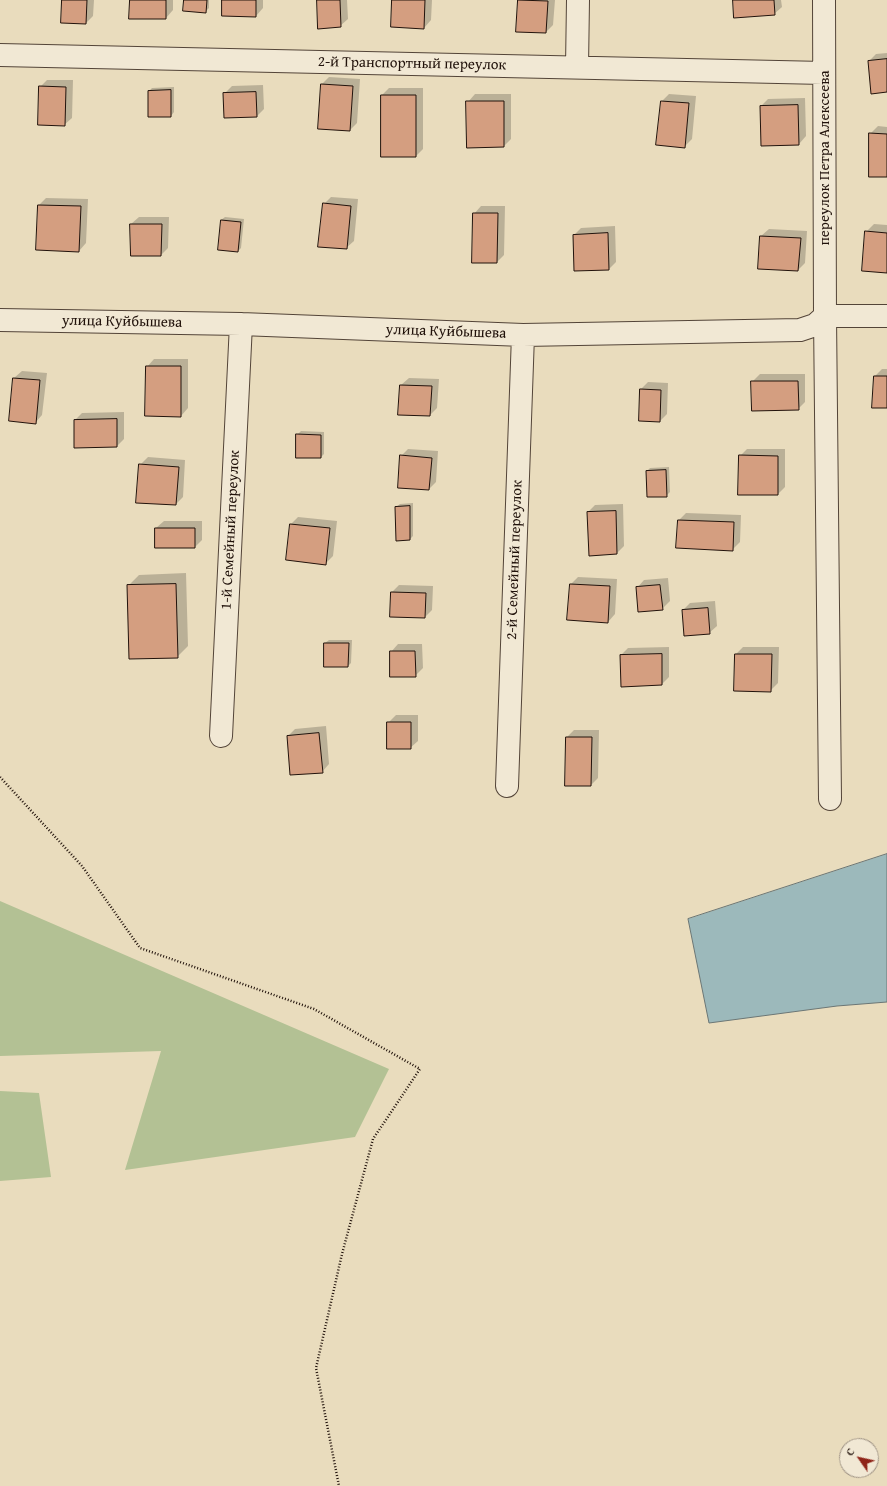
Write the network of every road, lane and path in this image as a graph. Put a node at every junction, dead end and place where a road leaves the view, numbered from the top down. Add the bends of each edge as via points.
1 (578, 0) edge
2 (824, 0) edge
3 (0, 55) edge
4 (577, 68) junction
5 (824, 73) junction
6 (825, 316) junction
7 (887, 316) edge
8 (0, 320) edge
9 (241, 324) junction
10 (523, 335) junction
11 (221, 736) dead end
12 (0, 777) edge
13 (507, 786) dead end
14 (830, 799) dead end
15 (339, 1486) edge

1 - 4 street
2 - 5 street, переулок Петра Алексеева
3 - 4 street, 2-й Транспортный переулок
4 - 5 street, 2-й Транспортный переулок
5 - 6 street, переулок Петра Алексеева
6 - 7 street
6 - 10 street, улица Куйбышева via 815,325 800,330
6 - 14 street, переулок Петра Алексеева
8 - 9 street, улица Куйбышева
9 - 10 street, улица Куйбышева
9 - 11 street, 1-й Семейный переулок
10 - 13 street, 2-й Семейный переулок
12 - 15 path via 82,866 140,948 314,1009 420,1069 373,1139 342,1254 316,1368

